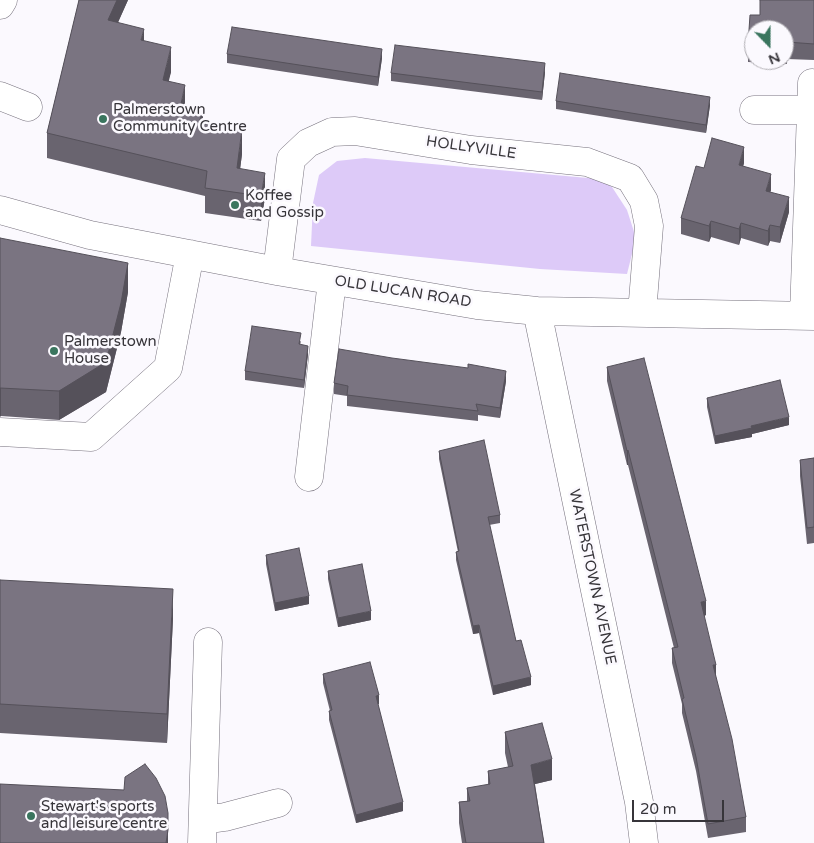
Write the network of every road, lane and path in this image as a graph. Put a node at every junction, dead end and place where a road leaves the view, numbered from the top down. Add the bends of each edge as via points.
1 (3, 0) edge
2 (0, 5) edge
3 (812, 83) dead end
4 (0, 96) edge
5 (28, 107) dead end
6 (754, 110) dead end
7 (810, 110) junction
8 (0, 210) edge
9 (190, 254) junction
10 (278, 271) junction
11 (332, 281) junction
12 (537, 311) junction
13 (642, 313) junction
14 (809, 316) edge
15 (0, 432) edge
16 (309, 477) dead end
17 (208, 642) dead end
18 (278, 803) dead end
19 (203, 831) edge
20 (644, 843) edge

1 - 2 street
3 - 7 street
4 - 5 street
6 - 7 street
7 - 14 street
8 - 9 street, OLD LUCAN ROAD via 90,235
9 - 10 street, OLD LUCAN ROAD
9 - 15 street via 168,368 91,437
10 - 11 street, OLD LUCAN ROAD
10 - 13 street, HOLLYVILLE via 291,159 308,143 332,132 355,131 471,150 587,162 630,178 644,201 649,226
11 - 12 street, OLD LUCAN ROAD via 477,305
11 - 16 street
12 - 13 street, OLD LUCAN ROAD
12 - 20 street, WATERSTOWN AVENUE via 639,802
13 - 14 street, OLD LUCAN ROAD
17 - 19 street
18 - 19 street via 224,817

